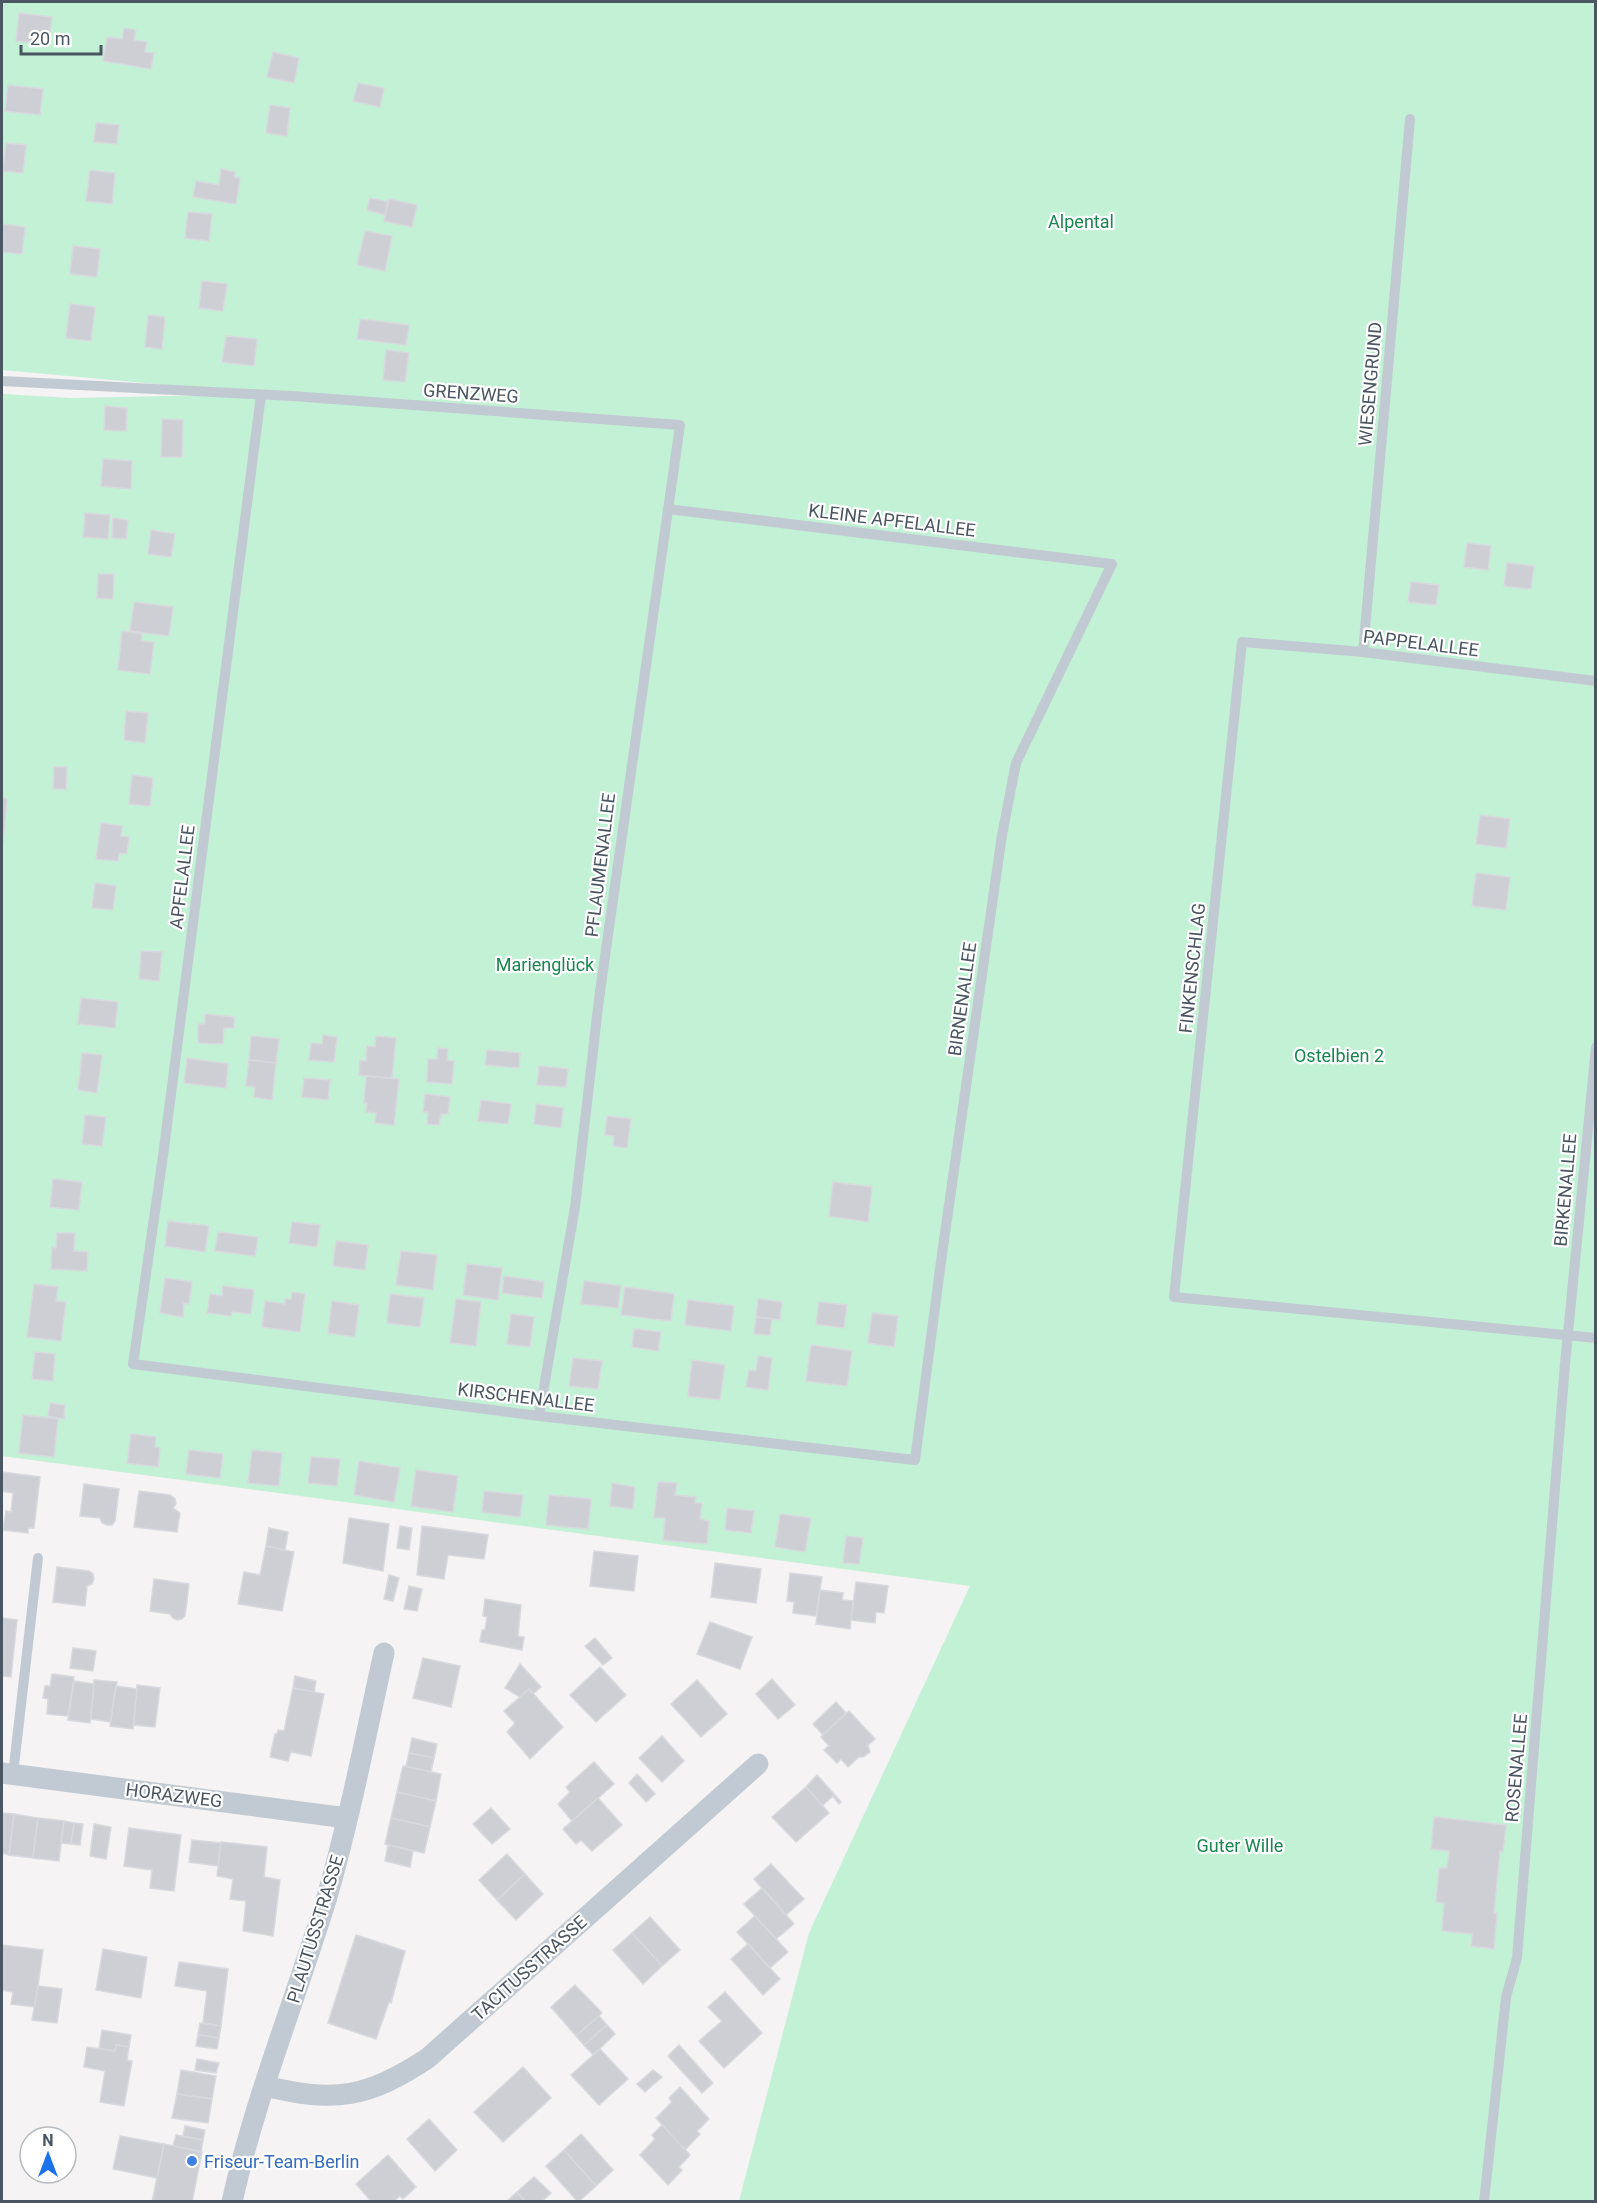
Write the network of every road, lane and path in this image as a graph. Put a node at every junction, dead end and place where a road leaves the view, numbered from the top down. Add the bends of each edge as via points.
1 (1410, 119) dead end
2 (2, 381) edge
3 (261, 394) junction
4 (680, 424) joint
5 (668, 509) junction
6 (1112, 564) joint
7 (1242, 642) joint
8 (1363, 652) junction
9 (1596, 681) edge
10 (1596, 1047) edge
11 (1568, 1335) junction
12 (1596, 1338) edge
13 (133, 1364) joint
14 (539, 1416) junction
15 (915, 1460) joint
16 (38, 1558) dead end
17 (384, 1653) dead end
18 (758, 1764) dead end
19 (7, 1773) edge
20 (347, 1818) junction
21 (266, 2086) junction
22 (232, 2202) edge
23 (1484, 2202) edge

1 - 8 lane, WIESENGRUND
2 - 3 lane, GRENZWEG
3 - 4 lane, GRENZWEG
3 - 13 lane, APFELALLEE
4 - 5 lane, PFLAUMENALLEE
5 - 6 lane, KLEINE APFELALLEE
5 - 14 lane, PFLAUMENALLEE via 598,999 575,1206
6 - 15 lane, BIRNENALLEE via 1016,763 999,859
7 - 8 lane, PAPPELALLEE
7 - 11 lane, FINKENSCHLAG via 1174,1297
8 - 9 lane, PAPPELALLEE
10 - 11 lane, BIRKENALLEE
11 - 12 lane
11 - 23 lane, ROSENALLEE via 1517,1958 1506,1997
13 - 14 lane, KIRSCHENALLEE
14 - 15 lane, KIRSCHENALLEE
16 - 19 lane
17 - 20 street, PLAUTUSSTRASSE
18 - 21 street, TACITUSSTRASSE via 411,2070 370,2090 345,2094 301,2094
19 - 20 street, HORAZWEG
20 - 21 street, PLAUTUSSTRASSE via 327,1896
21 - 22 street, PLAUTUSSTRASSE

